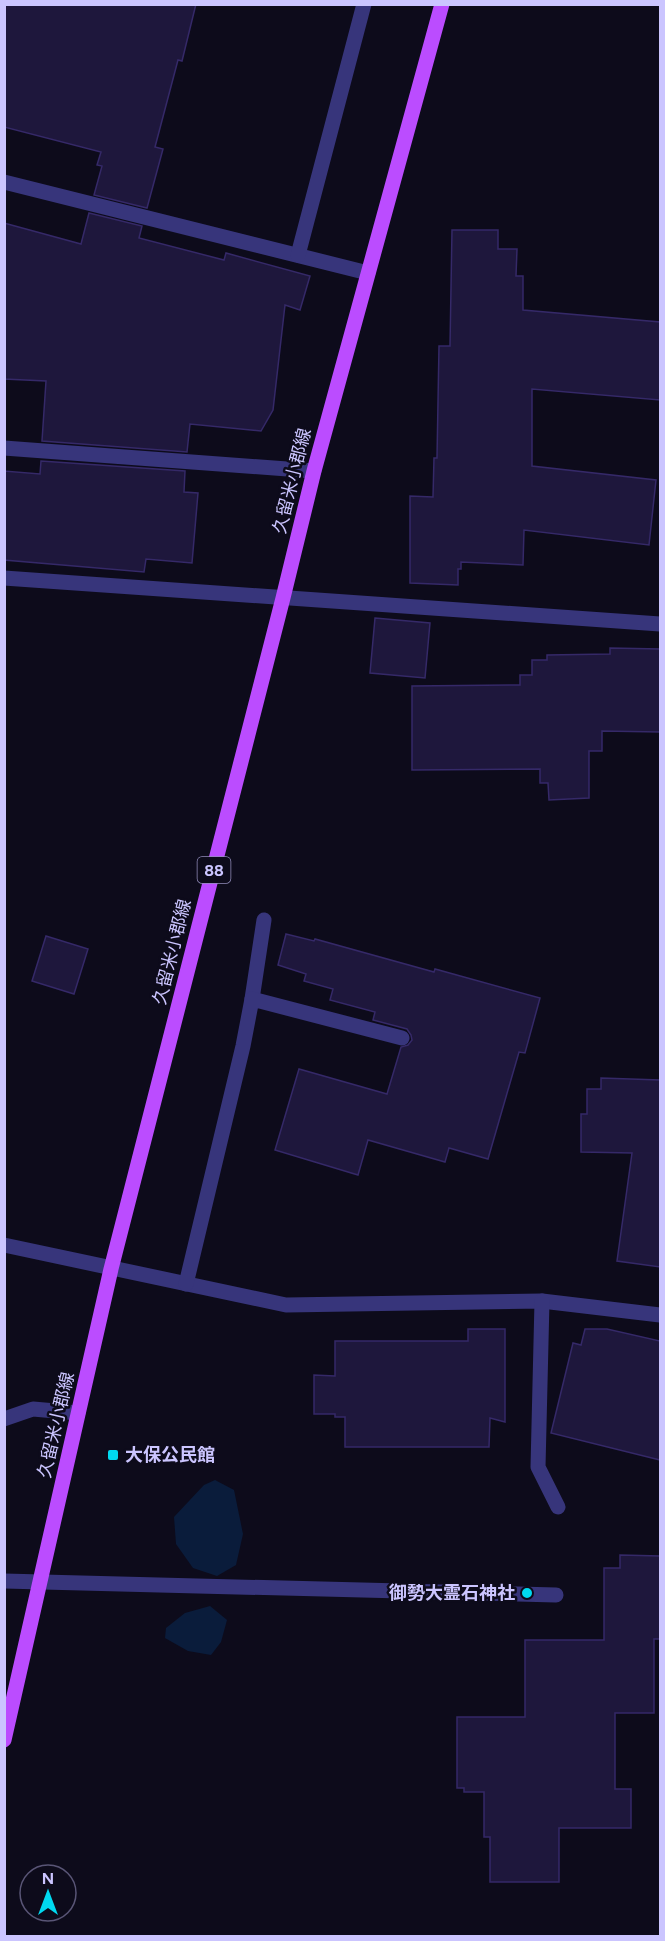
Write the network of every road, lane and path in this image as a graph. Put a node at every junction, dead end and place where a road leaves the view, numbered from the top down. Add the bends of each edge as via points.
1 (364, 4) edge
2 (442, 4) edge
3 (4, 182) edge
4 (298, 255) junction
5 (368, 273) junction
6 (4, 448) edge
7 (314, 471) junction
8 (4, 578) edge
9 (283, 598) junction
10 (660, 624) edge
11 (264, 920) dead end
12 (252, 999) junction
13 (402, 1038) dead end
14 (4, 1245) edge
15 (111, 1269) junction
16 (186, 1284) junction
17 (542, 1301) junction
18 (660, 1316) edge
19 (78, 1413) junction
20 (4, 1419) edge
21 (558, 1507) dead end
22 (4, 1581) edge
23 (40, 1581) junction
24 (556, 1594) dead end
25 (4, 1740) edge

1 - 4 street
2 - 5 main road, 久留米小郡線 / 88
3 - 4 street
4 - 5 street
5 - 7 main road, 久留米小郡線 / 88
6 - 7 street
7 - 9 main road, 久留米小郡線 / 88
8 - 9 street
9 - 10 street
9 - 15 main road, 久留米小郡線 / 88
11 - 12 street
12 - 13 street
12 - 16 street
14 - 15 street
15 - 16 street
15 - 19 main road, 久留米小郡線 / 88
16 - 17 street via 286,1305
17 - 18 street
17 - 21 street via 538,1467
19 - 20 street via 33,1408
19 - 23 main road, 久留米小郡線 / 88
22 - 23 street
23 - 24 street
23 - 25 main road, 久留米小郡線 / 88

